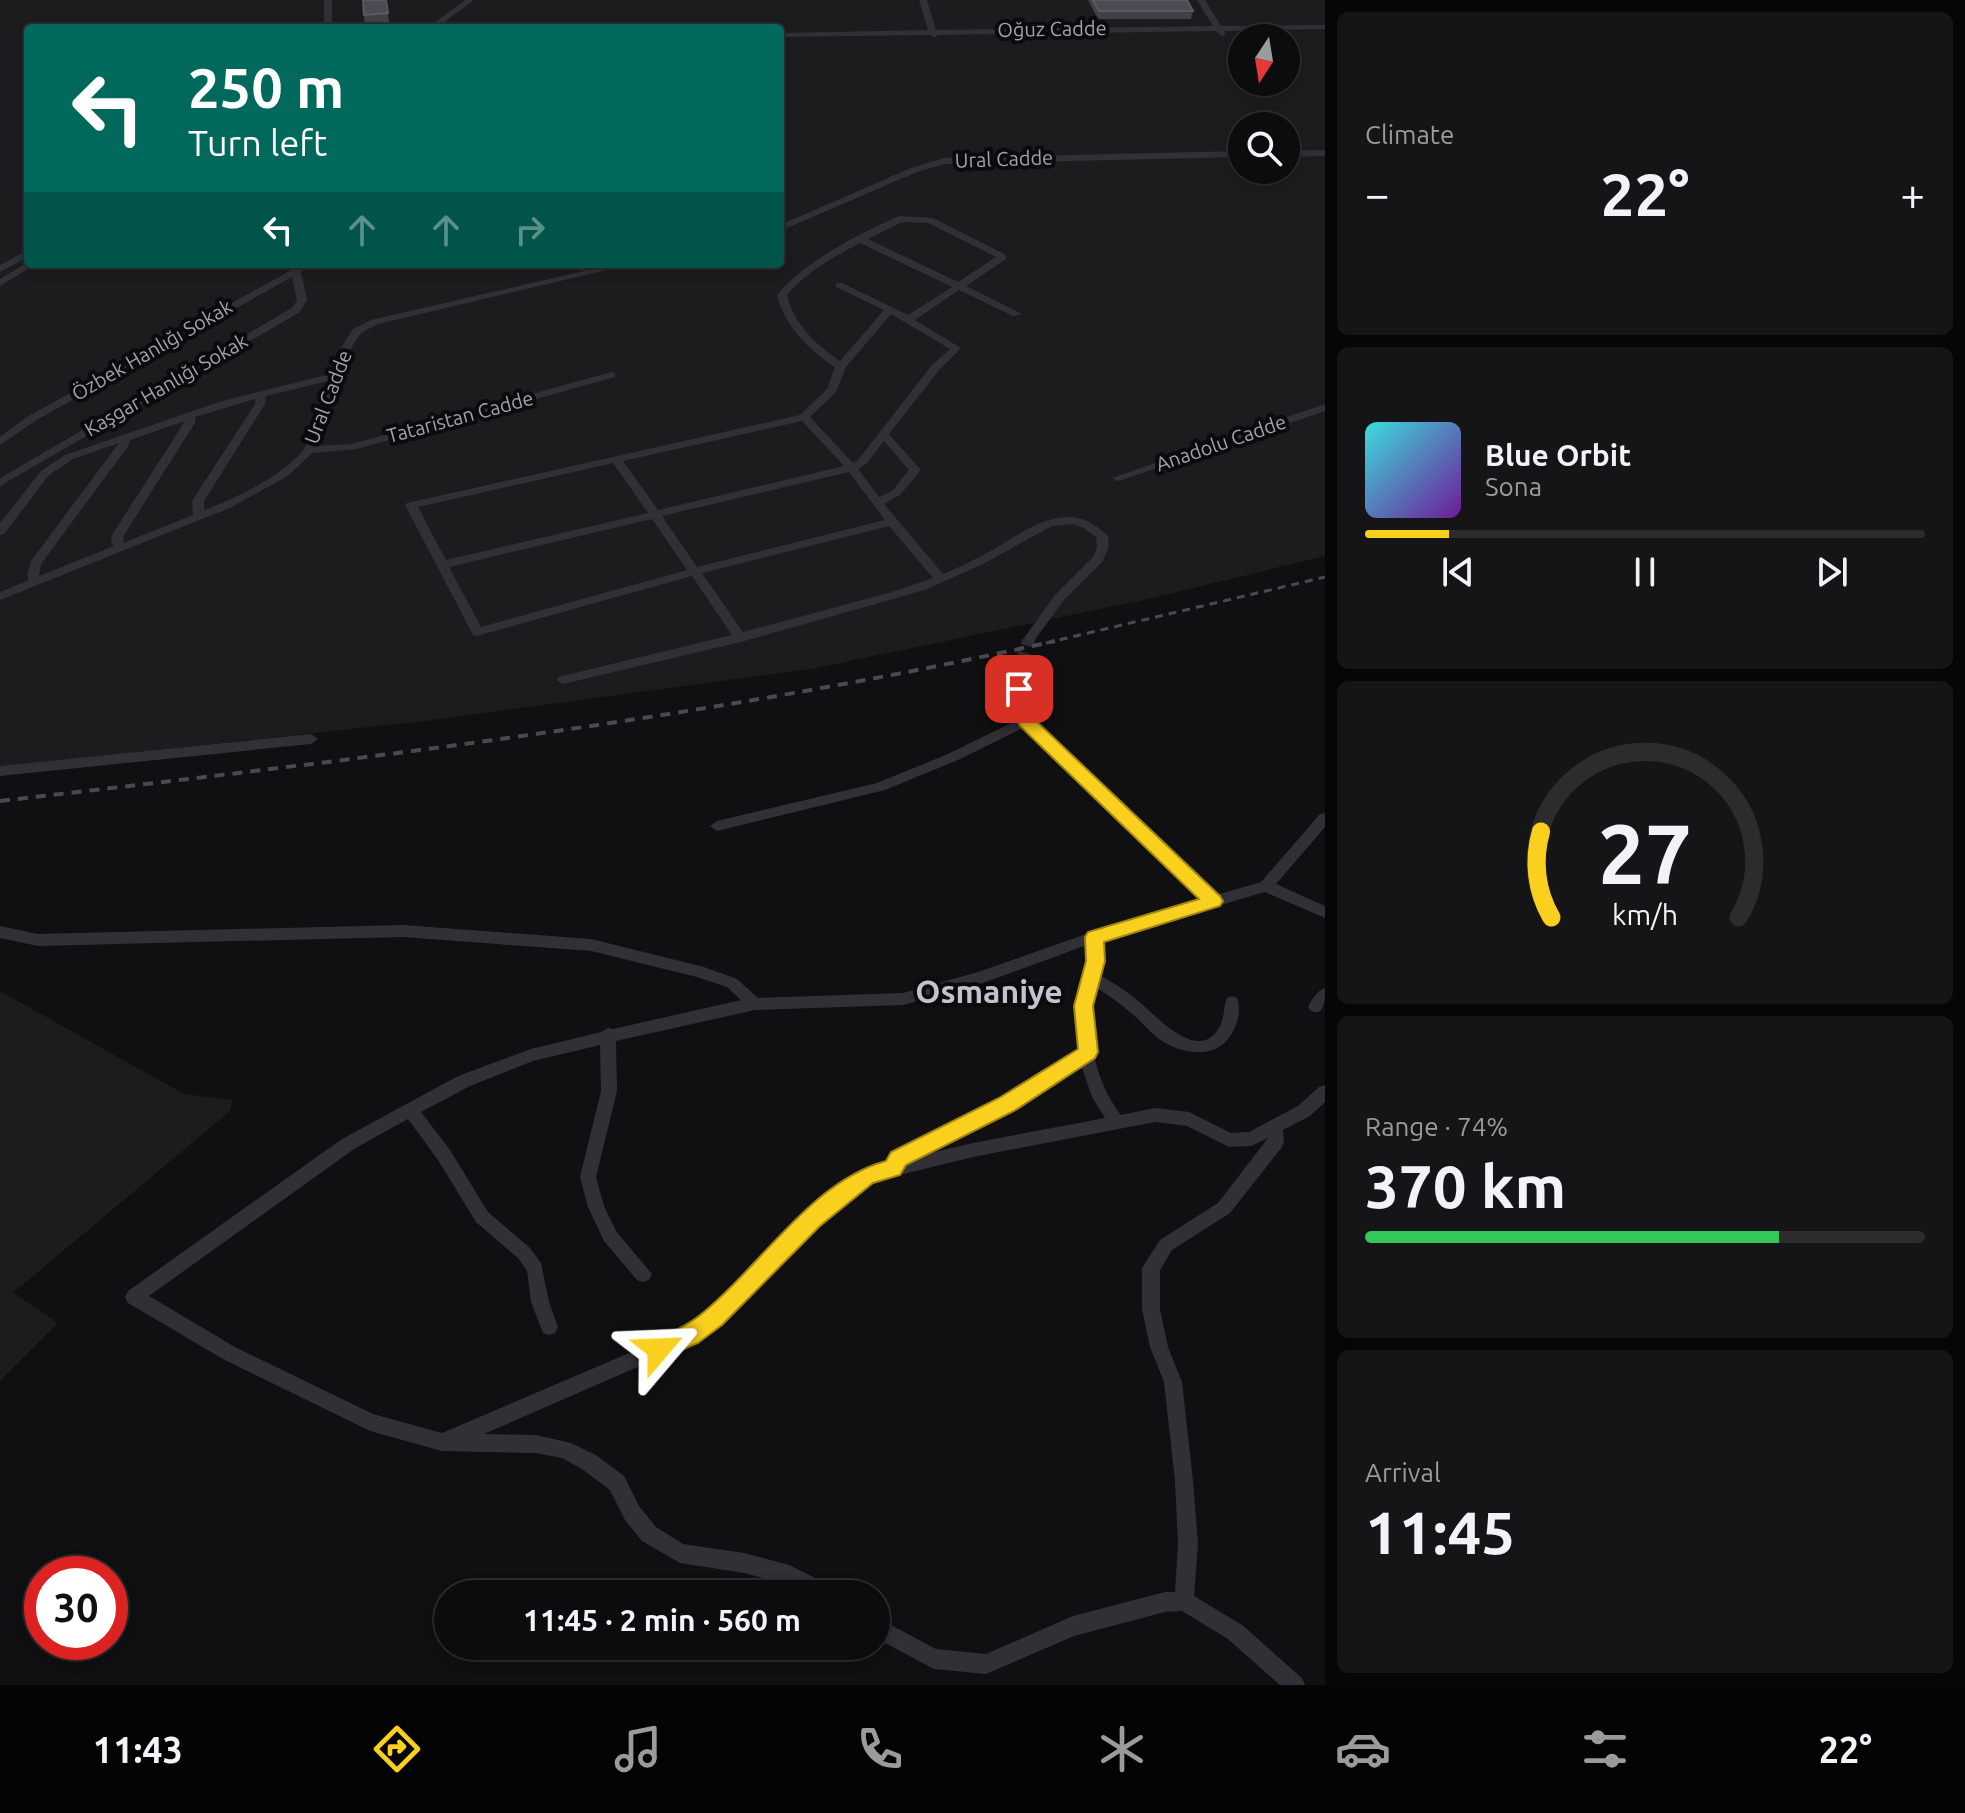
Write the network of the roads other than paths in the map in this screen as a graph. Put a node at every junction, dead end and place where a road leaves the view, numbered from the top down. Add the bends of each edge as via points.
1 (328, 0) edge
2 (470, 0) edge
3 (923, 0) edge
4 (1201, 0) edge
5 (328, 24) edge
6 (437, 24) edge
7 (1325, 27) edge
8 (1220, 31) junction
9 (933, 34) junction
10 (1325, 34) edge
11 (784, 38) edge
12 (1325, 153) edge
13 (1228, 154) edge
14 (1300, 154) edge
15 (784, 226) edge
16 (859, 239) junction
17 (24, 255) edge
18 (24, 268) edge
19 (302, 268) edge
20 (610, 268) edge
21 (0, 269) edge
22 (296, 271) junction
23 (0, 283) edge
24 (839, 285) dead end
25 (957, 286) junction
26 (890, 309) junction
27 (1017, 314) dead end
28 (908, 320) junction
29 (841, 366) junction
30 (611, 375) dead end
31 (334, 376) junction
32 (261, 393) junction
33 (1325, 407) edge
34 (190, 415) junction
35 (804, 417) junction
36 (885, 436) junction
37 (124, 437) junction
38 (0, 442) edge
39 (309, 450) junction
40 (616, 459) junction
41 (852, 468) junction
42 (1118, 478) dead end
43 (0, 483) edge
44 (877, 503) junction
45 (652, 513) junction
46 (199, 516) junction
47 (892, 522) junction
48 (0, 531) edge
49 (121, 547) junction
50 (442, 565) junction
51 (692, 572) junction
52 (941, 580) junction
53 (36, 581) junction
54 (0, 596) edge
55 (741, 638) junction
56 (1030, 638) tunnel mouth
57 (1021, 666) tunnel mouth
58 (563, 680) dead end
59 (1026, 721) junction
60 (311, 739) dead end
61 (0, 771) edge
62 (1325, 818) edge
63 (717, 826) dead end
64 (1266, 886) junction
65 (1213, 901) junction
66 (1325, 912) edge
67 (0, 932) edge
68 (1094, 937) junction
69 (1091, 977) junction
70 (1232, 1002) dead end
71 (755, 1004) junction
72 (608, 1034) junction
73 (1088, 1052) junction
74 (1325, 1092) edge
75 (410, 1110) junction
76 (1117, 1121) junction
77 (1275, 1126) junction
78 (893, 1168) junction
79 (643, 1274) dead end
80 (549, 1327) dead end
81 (442, 1442) junction
82 (799, 1580) edge
83 (1184, 1601) junction
84 (890, 1635) edge
85 (1295, 1685) edge

1 - 5 street
2 - 6 street
3 - 9 street
4 - 8 street
7 - 8 street, Oğuz Cadde
8 - 9 street, Oğuz Cadde
8 - 10 street, Oğuz Cadde
9 - 11 street, Oğuz Cadde
12 - 14 street
13 - 15 street, Ural Cadde via 944,161
16 - 25 street
16 - 25 street via 900,219 918,218 1003,257
16 - 29 street via 782,295 796,323
17 - 21 street
18 - 23 street
19 - 22 street, Özbek Hanlığı Sokak
20 - 31 street, Ural Cadde via 375,322 357,331
22 - 38 street, Özbek Hanlığı Sokak via 31,419
22 - 43 street, Kaşgar Hanlığı Sokak via 302,300 296,310
24 - 26 street
25 - 27 street
25 - 28 street
26 - 28 street
26 - 29 street
28 - 36 street via 956,348
29 - 35 street via 832,390
30 - 39 street, Tataristan Cadde via 353,447
31 - 32 street
31 - 39 street, Ural Cadde
32 - 34 street
32 - 46 street via 260,404 198,501
33 - 42 street, Anadolu Cadde
34 - 37 street
34 - 49 street via 118,535
35 - 40 street
35 - 41 street
36 - 41 street
36 - 44 street via 915,470 896,493
37 - 48 street via 50,469
37 - 53 street via 125,443 35,564
39 - 46 street, Ural Cadde via 275,481
40 - 45 street
40 - 50 street via 411,505
41 - 44 street
41 - 45 street
44 - 47 street
45 - 50 street
45 - 51 street
46 - 49 street, Ural Cadde
47 - 51 street
47 - 52 street
49 - 53 street, Ural Cadde
50 - 51 street via 477,632
51 - 55 street
52 - 55 street
52 - 56 street via 1038,525 1058,520 1092,527 1102,536 1098,559 1059,598
53 - 54 street, Ural Cadde
55 - 58 street
57 - 59 street via 1019,707
59 - 63 street via 880,787
59 - 65 street
60 - 61 street
62 - 64 street
64 - 65 street
64 - 66 street
65 - 68 street
67 - 71 street via 38,940 403,931 591,945 699,971 732,983
68 - 69 street
68 - 71 street via 903,999
69 - 70 street via 1168,1038 1193,1045 1216,1042 1228,1032
69 - 73 street via 1083,1006
71 - 72 street
72 - 75 street via 531,1055 464,1081
72 - 79 street via 609,1091 588,1177 610,1236
73 - 76 street via 1098,1094
73 - 78 street via 1007,1105 899,1159
74 - 77 street
75 - 80 street via 482,1217 535,1269
75 - 81 street via 337,1152 134,1297 229,1353 370,1422
76 - 77 street via 1172,1115 1239,1141
76 - 78 street
77 - 83 street via 1276,1142 1224,1208 1166,1245 1151,1268 1151,1309 1173,1382 1186,1492
78 - 81 street via 867,1176 836,1197 714,1318 689,1336
81 - 82 street via 564,1449 617,1483 649,1534 680,1553 744,1563
83 - 84 street via 1073,1626 986,1664 934,1659
83 - 85 street via 1235,1632

